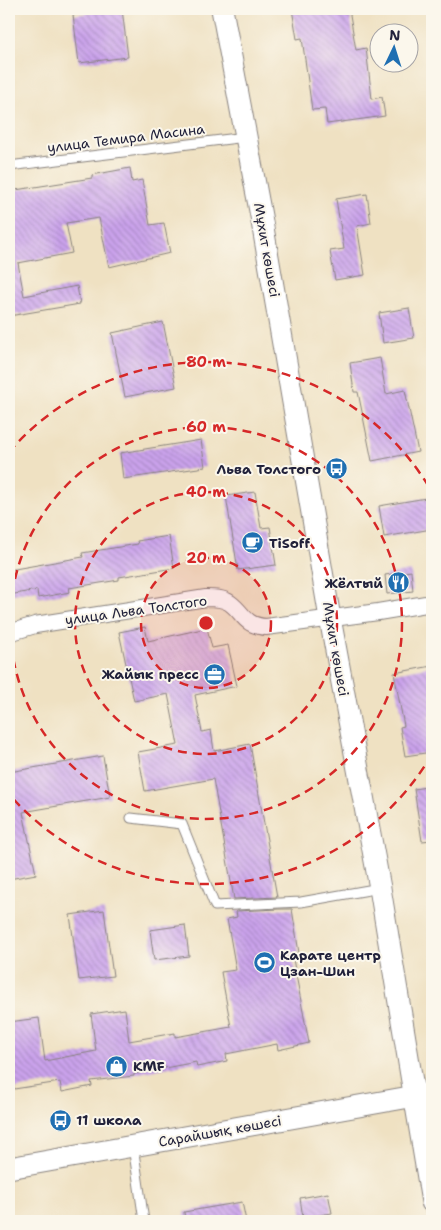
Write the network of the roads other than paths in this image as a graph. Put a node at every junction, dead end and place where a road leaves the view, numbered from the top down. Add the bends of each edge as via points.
1 (222, 9) edge
2 (246, 137) junction
3 (9, 166) edge
4 (432, 603) edge
5 (330, 618) junction
6 (9, 632) edge
7 (131, 818) dead end
8 (380, 888) junction
9 (424, 1094) edge
10 (133, 1146) junction
11 (9, 1168) edge
12 (432, 1202) edge
13 (144, 1221) edge

1 - 2 street, Мұхит көшесі
2 - 3 lane, улица Темира Масина
2 - 5 street, Мұхит көшесі
4 - 5 street, улица Льва Толстого
5 - 6 street, улица Льва Толстого via 256,626 229,603 206,598
5 - 8 street, Мұхит көшесі
7 - 8 lane via 182,824 216,906 301,902
8 - 9 street, Мұхит көшесі
9 - 10 street, Сарайшық көшесі
9 - 12 street, Мұхит көшесі
10 - 11 street, Сарайшық көшесі
10 - 13 lane

